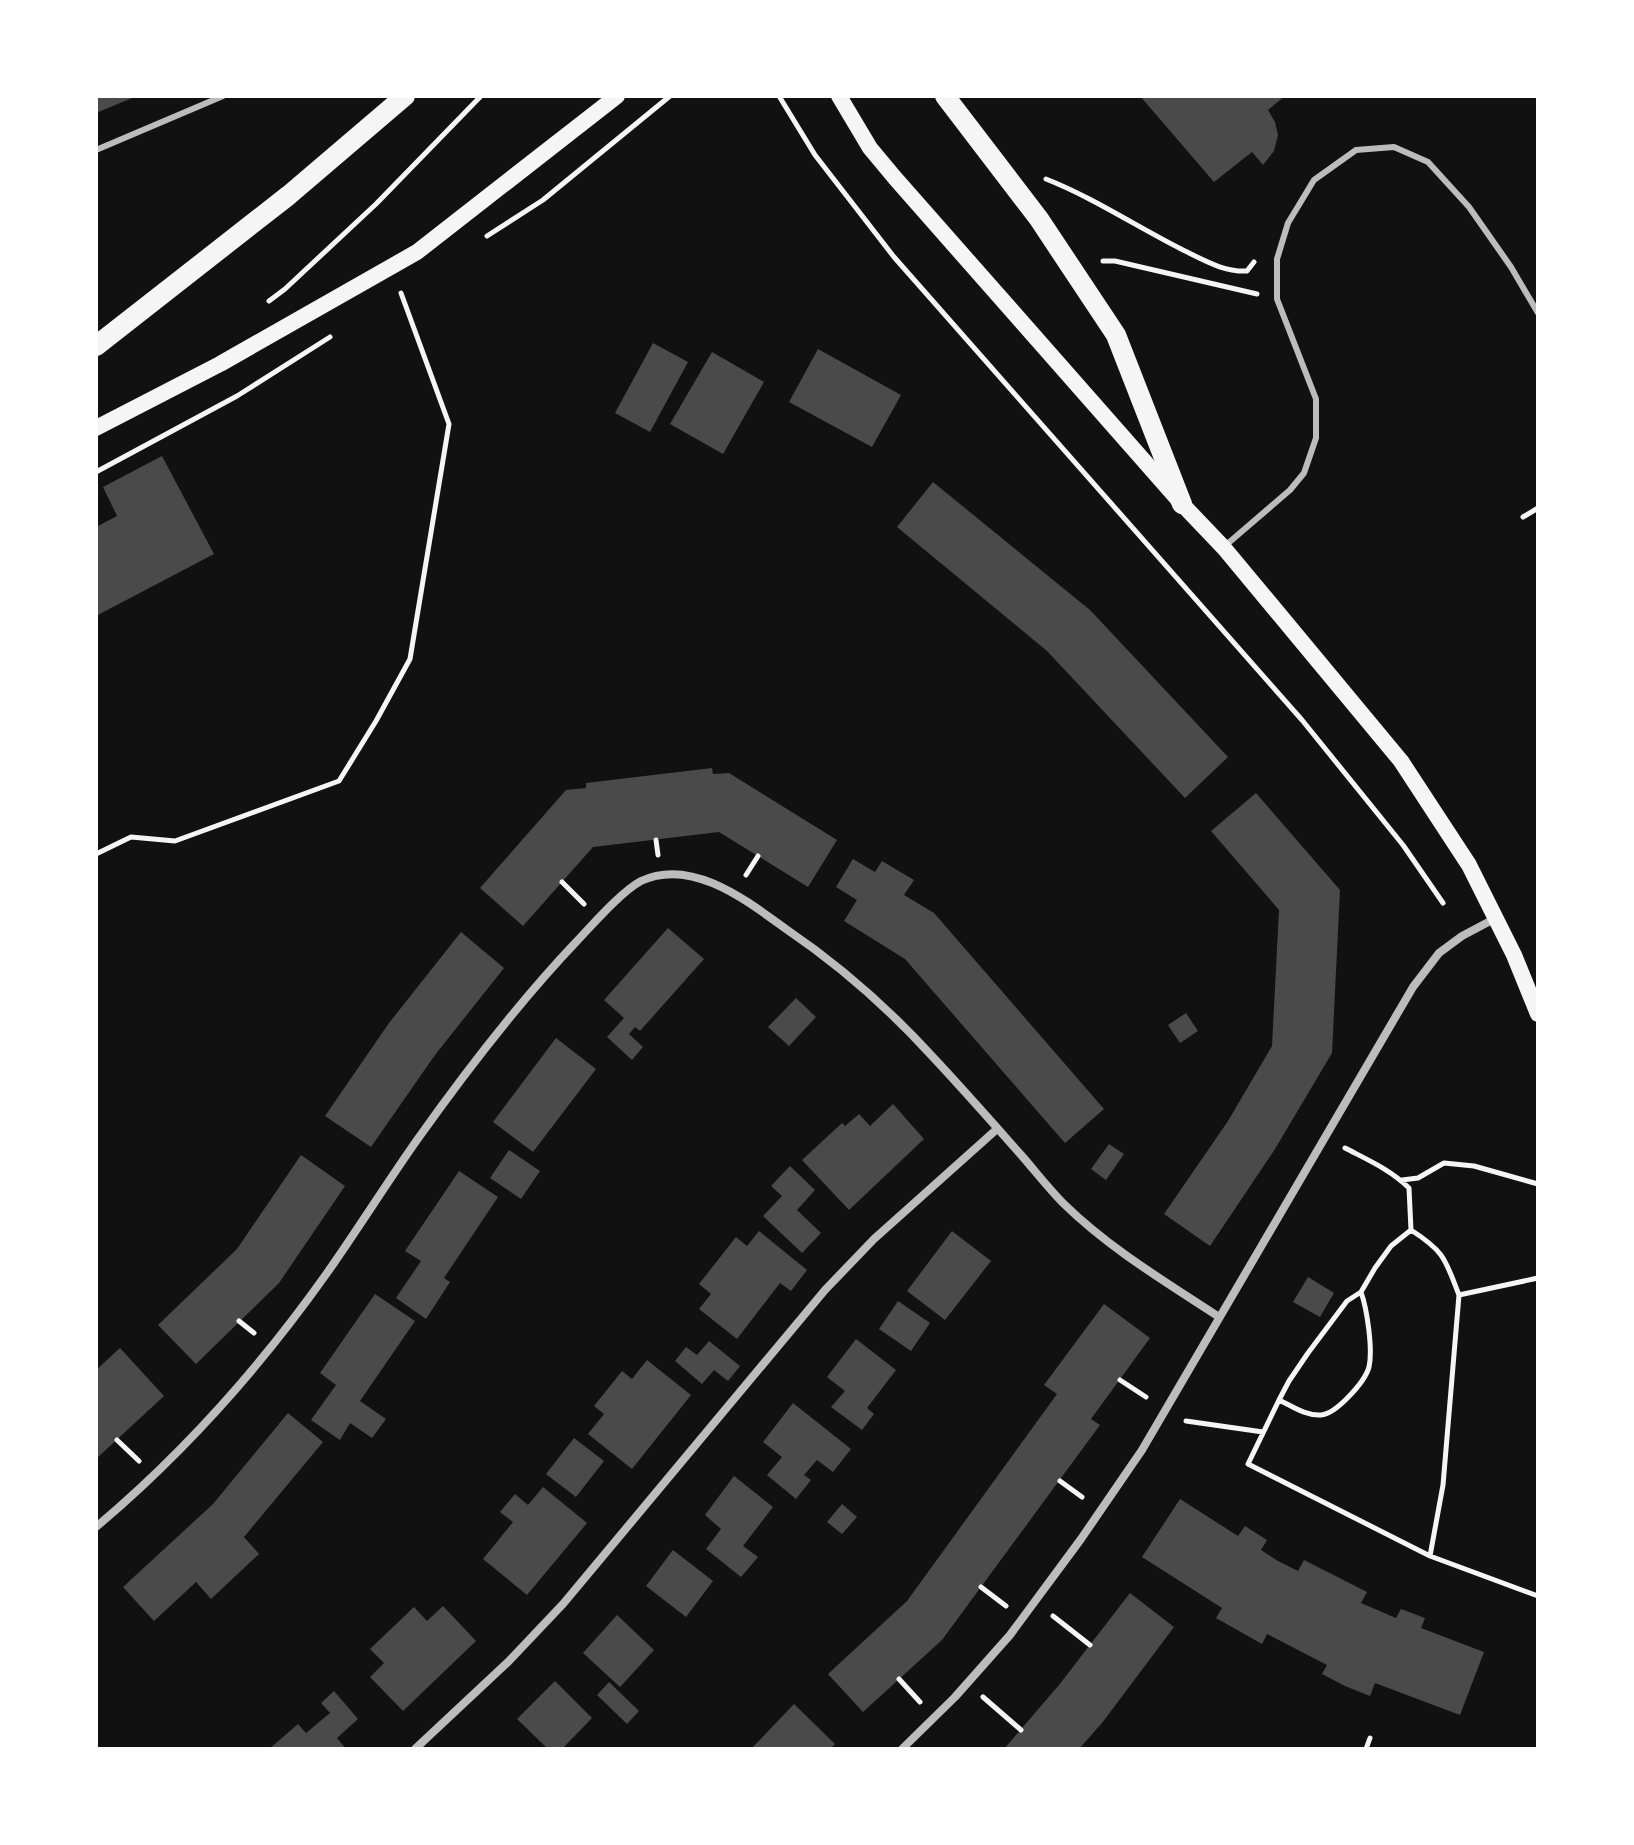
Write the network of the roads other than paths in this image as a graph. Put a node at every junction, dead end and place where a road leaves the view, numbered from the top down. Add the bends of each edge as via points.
1 (223, 96) edge
2 (405, 96) edge
3 (617, 96) edge
4 (839, 96) edge
5 (945, 96) edge
6 (96, 150) edge
7 (1538, 313) edge
8 (96, 346) edge
9 (96, 428) edge
10 (1182, 504) junction
11 (1224, 548) junction
12 (1496, 918) junction
13 (1538, 1014) edge
14 (997, 1129) junction
15 (1219, 1317) junction
16 (96, 1527) edge
17 (415, 1749) edge
18 (902, 1749) edge

1 - 6 lane
2 - 8 main road via 289,195
3 - 9 main road via 417,252
4 - 10 main road via 895,178
5 - 10 main road via 1039,219 1116,335
7 - 11 lane via 1469,207 1428,162 1394,147 1356,150 1314,180 1288,223 1277,259 1277,299 1316,399 1316,438 1304,473 1290,490
10 - 11 main road
11 - 12 main road via 1401,761 1469,865
12 - 13 main road
12 - 15 street via 1439,953 1413,987
14 - 15 street via 1095,1232
14 - 16 street via 885,1008 790,931 706,880 677,874 639,882 604,911 496,1035 237,1391
14 - 17 street via 825,1290 563,1604
15 - 18 street via 1142,1450 1081,1539 1010,1635

